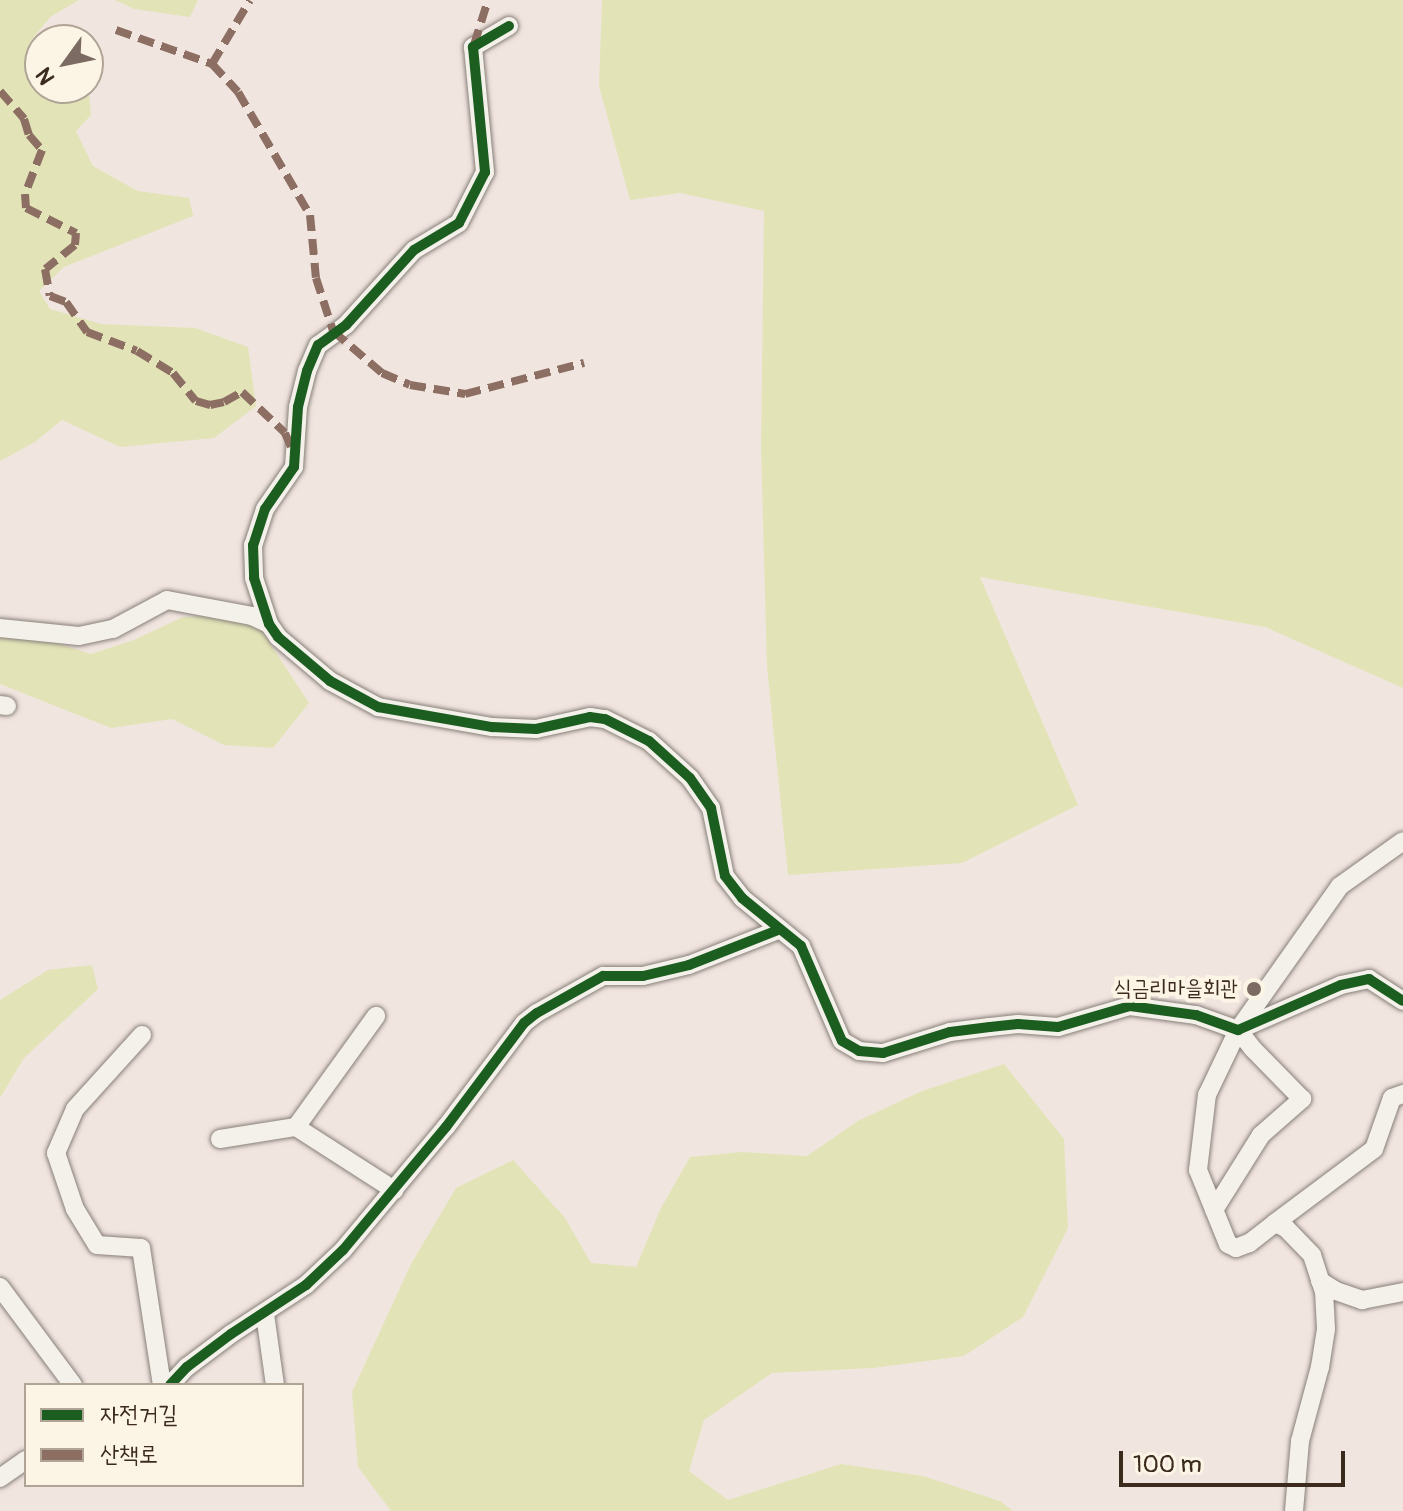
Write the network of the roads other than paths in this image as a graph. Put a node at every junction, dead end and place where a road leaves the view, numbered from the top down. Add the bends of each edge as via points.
1 (509, 26) dead end
2 (269, 624) junction
3 (0, 628) edge
4 (1403, 841) edge
5 (778, 930) junction
6 (1403, 1001) edge
7 (376, 1016) dead end
8 (1238, 1030) junction
9 (142, 1035) dead end
10 (1403, 1094) edge
11 (296, 1127) junction
12 (220, 1139) dead end
13 (394, 1190) junction
14 (1214, 1210) junction
15 (1275, 1223) junction
16 (1320, 1281) junction
17 (0, 1287) edge
18 (1403, 1292) edge
19 (265, 1314) junction
20 (72, 1383) edge
21 (162, 1383) edge
22 (172, 1383) edge
23 (275, 1383) edge
24 (24, 1461) edge
25 (0, 1478) edge
26 (1294, 1511) edge

1 - 2 street via 473,47 485,172 459,223 414,250 346,325 318,345 307,371 298,407 294,467 265,509 253,545 254,578
2 - 3 street via 240,613 167,600 113,629 79,636
2 - 5 street via 330,681 378,707 492,727 536,729 590,717 649,741 690,778 711,808 725,876
4 - 8 street via 1340,886
5 - 8 street via 801,946 842,1041 859,1051 883,1053 950,1032 990,1027 1058,1027 1130,1006 1196,1015
5 - 13 street via 689,965 643,976 603,976 537,1013
6 - 8 street via 1369,979 1328,990
7 - 11 street
8 - 14 street via 1207,1095 1198,1170
8 - 14 street via 1302,1099 1261,1135
9 - 21 street via 75,1109 56,1153 75,1209 97,1245 141,1248
10 - 15 street via 1392,1098 1374,1149
11 - 12 street
11 - 13 street
13 - 19 street via 343,1250
14 - 15 street via 1228,1244 1236,1248
15 - 16 street via 1312,1255
16 - 18 street via 1362,1300
16 - 26 street via 1326,1329 1300,1441
17 - 20 street
19 - 22 street
19 - 23 street
24 - 25 street

